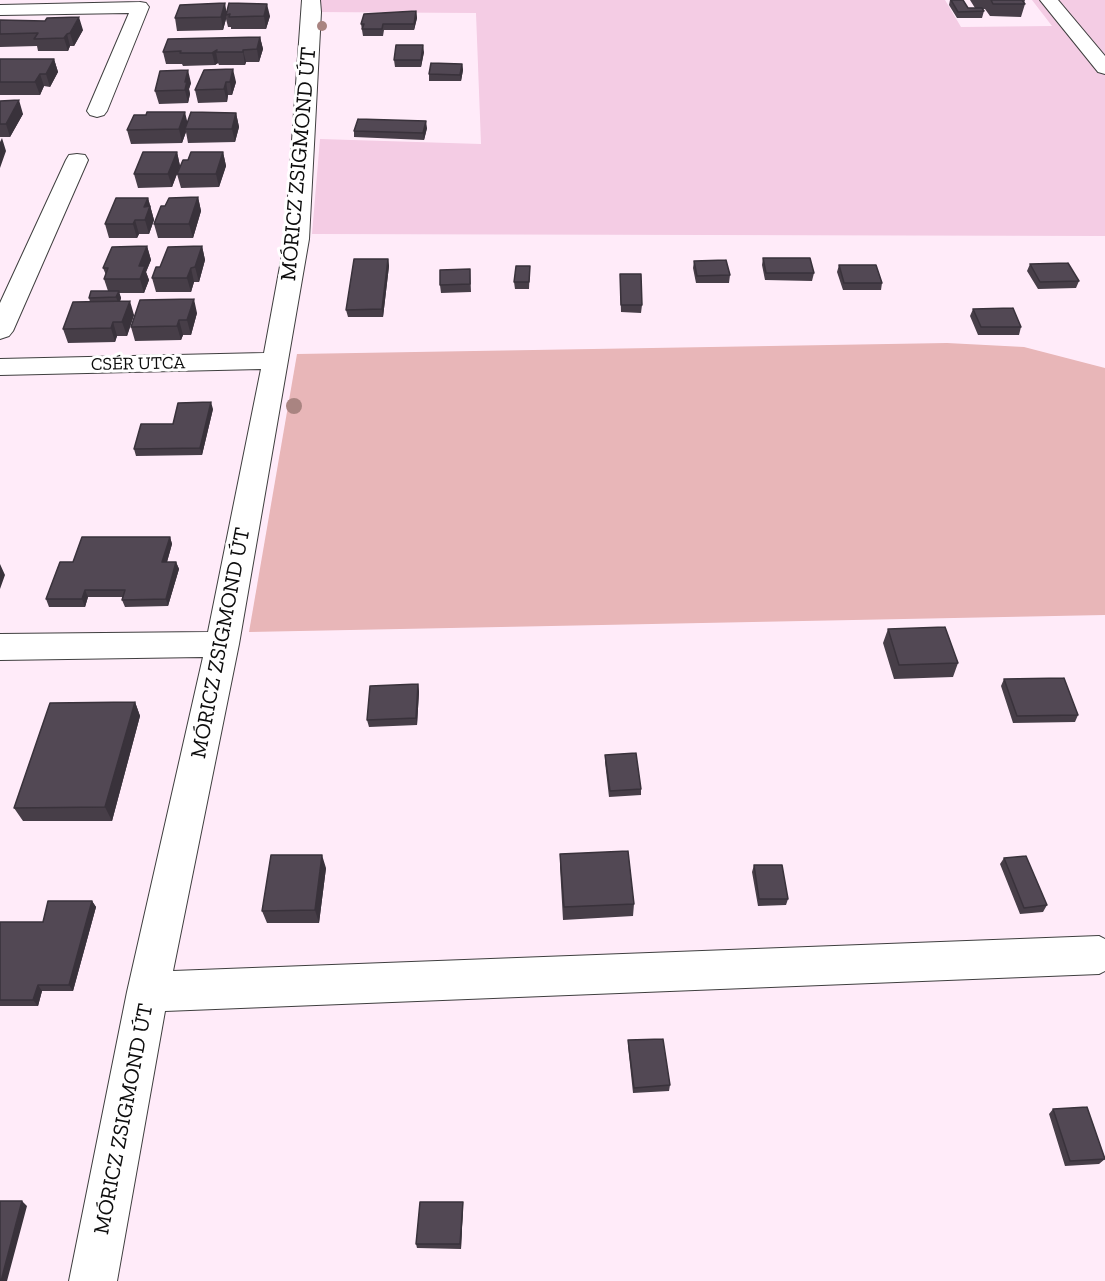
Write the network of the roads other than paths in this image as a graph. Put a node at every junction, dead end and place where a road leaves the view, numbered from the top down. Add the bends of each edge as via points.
1 (311, 0) edge
2 (1049, 0) edge
3 (0, 10) edge
4 (1105, 68) edge
5 (97, 111) dead end
6 (77, 160) dead end
7 (0, 331) edge
8 (276, 361) junction
9 (0, 367) edge
10 (222, 644) junction
11 (0, 647) edge
12 (1099, 955) dead end
13 (148, 992) junction
14 (93, 1281) edge

1 - 8 street, MÓRICZ ZSIGMOND ÚT via 297,239
2 - 4 street
3 - 5 street via 140,7
6 - 7 street
8 - 9 street, CSÉR UTCA
8 - 10 street, MÓRICZ ZSIGMOND ÚT
10 - 11 street
10 - 13 street, MÓRICZ ZSIGMOND ÚT
12 - 13 street
13 - 14 street, MÓRICZ ZSIGMOND ÚT

